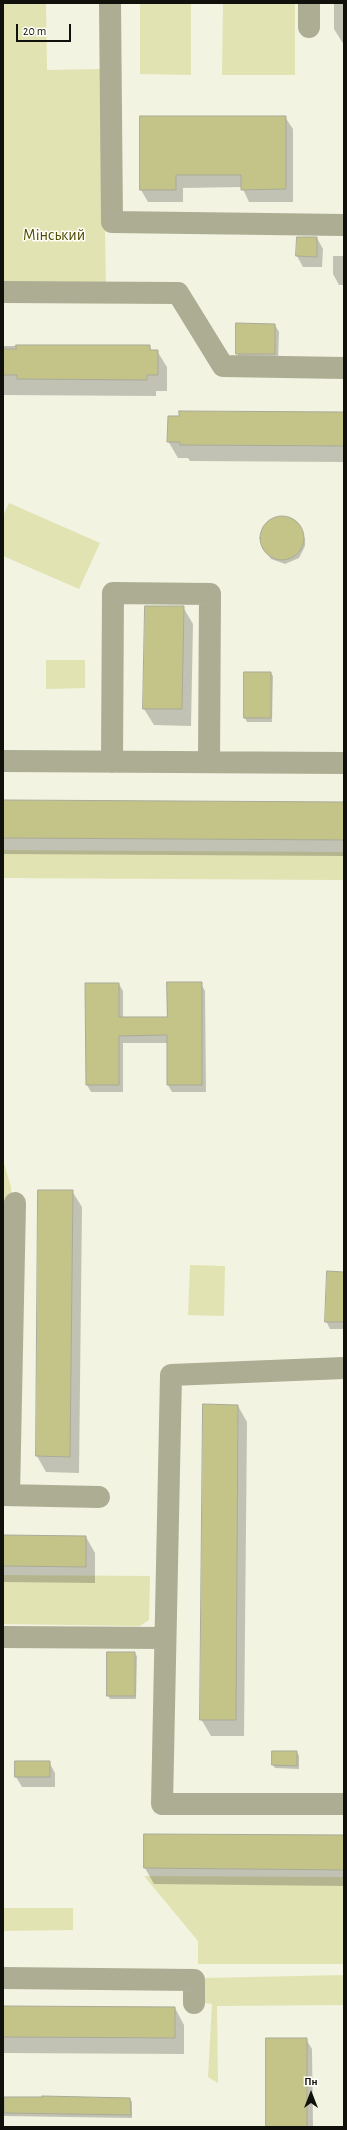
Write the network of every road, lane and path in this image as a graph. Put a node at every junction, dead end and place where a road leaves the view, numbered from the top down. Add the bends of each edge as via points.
1 (110, 3) edge
2 (309, 3) edge
3 (309, 27) dead end
4 (344, 225) edge
5 (3, 292) edge
6 (344, 368) edge
7 (3, 761) edge
8 (112, 762) junction
9 (209, 762) junction
10 (344, 763) edge
11 (15, 1203) dead end
12 (344, 1368) edge
13 (6, 1495) edge
14 (99, 1497) dead end
15 (3, 1637) edge
16 (165, 1638) junction
17 (344, 1804) edge
18 (3, 1978) edge
19 (194, 2003) dead end

1 - 4 lane via 112,222
2 - 3 lane
5 - 6 lane via 178,293 223,366
7 - 8 lane
8 - 9 lane
8 - 9 lane via 113,593 210,594
9 - 10 lane
11 - 13 lane
12 - 16 lane via 171,1375
13 - 14 lane
15 - 16 lane
16 - 17 lane via 162,1804
18 - 19 lane via 194,1980

